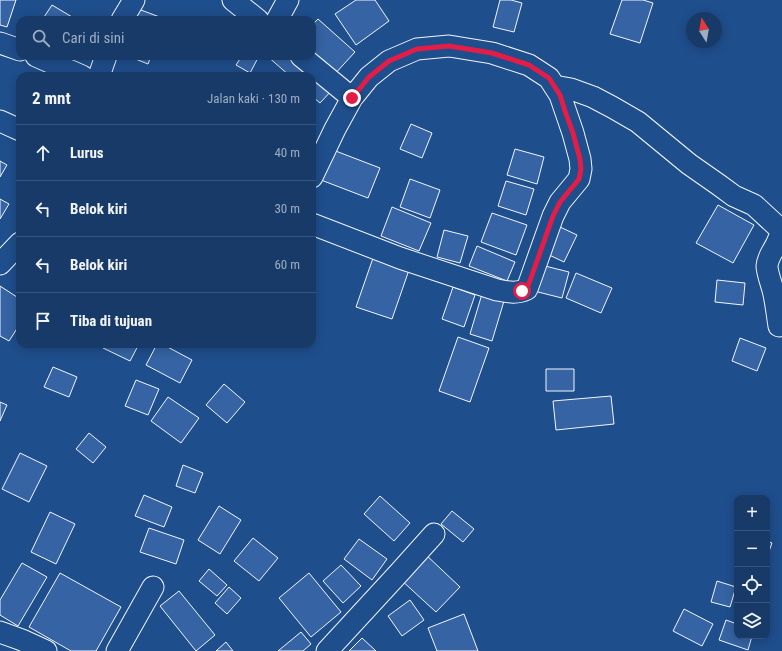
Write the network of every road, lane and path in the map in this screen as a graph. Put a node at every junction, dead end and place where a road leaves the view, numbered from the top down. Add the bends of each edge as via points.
1 (134, 0) edge
2 (233, 0) edge
3 (288, 0) edge
4 (124, 16) edge
5 (253, 16) edge
6 (279, 16) edge
7 (0, 42) edge
8 (16, 48) edge
9 (45, 60) edge
10 (105, 60) edge
11 (307, 60) edge
12 (73, 72) edge
13 (100, 72) edge
14 (554, 86) junction
15 (352, 98) junction
16 (0, 120) edge
17 (16, 128) edge
18 (316, 169) edge
19 (316, 226) edge
20 (779, 326) dead end
21 (434, 534) dead end
22 (152, 587) dead end
23 (0, 632) edge
24 (46, 651) edge
25 (117, 651) edge
26 (327, 651) edge

1 - 4 street
2 - 5 street
3 - 6 street
7 - 8 street
9 - 12 street
10 - 13 street
11 - 15 street
14 - 15 street via 549,78 529,65 492,53 449,46 417,49 389,61 369,77
14 - 19 street via 560,95 573,133 581,169 579,179 560,202 553,216 527,289 514,292 497,290 400,258
14 - 20 street via 593,97 638,122 695,169 734,196 754,205 780,229 780,238 767,267
15 - 18 street
16 - 17 street
21 - 26 street
22 - 25 street
23 - 24 street

